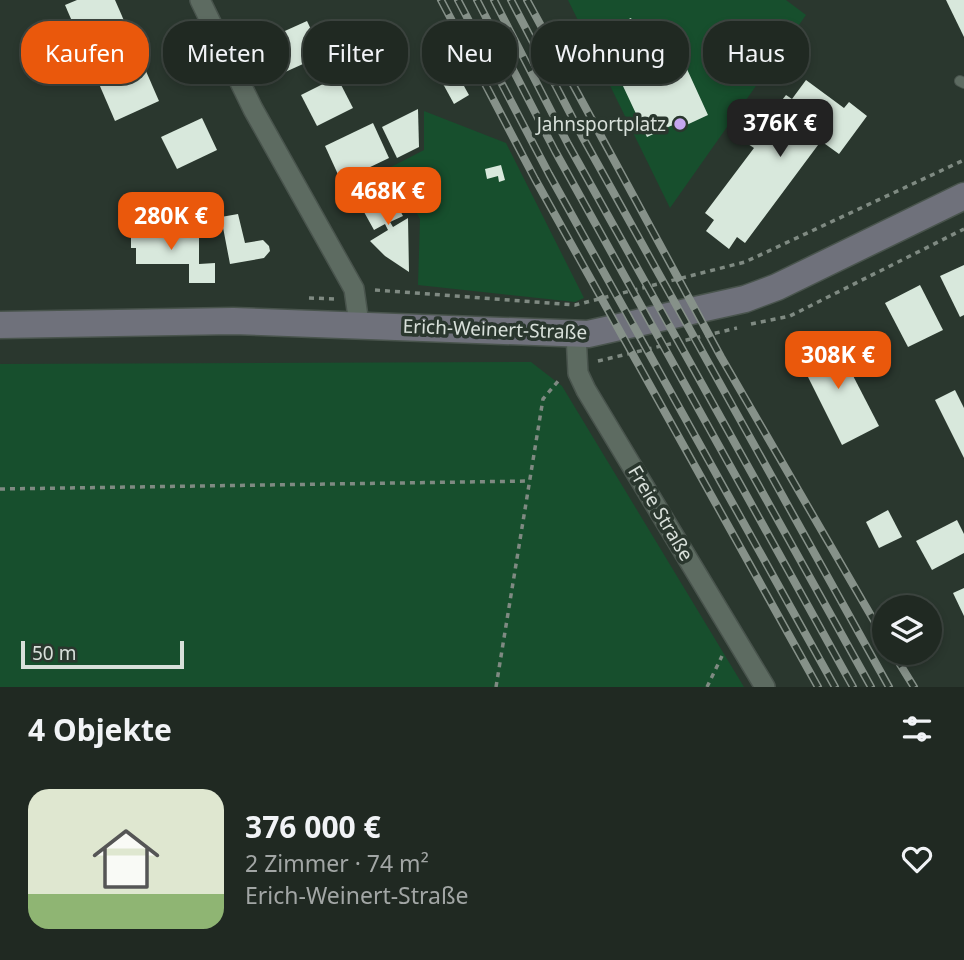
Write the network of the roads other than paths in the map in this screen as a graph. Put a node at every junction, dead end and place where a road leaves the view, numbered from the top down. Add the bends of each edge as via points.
1 (200, 0) edge
2 (964, 196) edge
3 (0, 324) edge
4 (359, 324) junction
5 (576, 334) junction
6 (765, 687) edge

1 - 4 street via 253,109 354,289
2 - 5 main road, Erich-Weinert-Straße via 766,291 601,332
3 - 4 main road, Erich-Weinert-Straße
4 - 5 main road, Erich-Weinert-Straße
5 - 6 street, Freie Straße via 578,373 586,390

